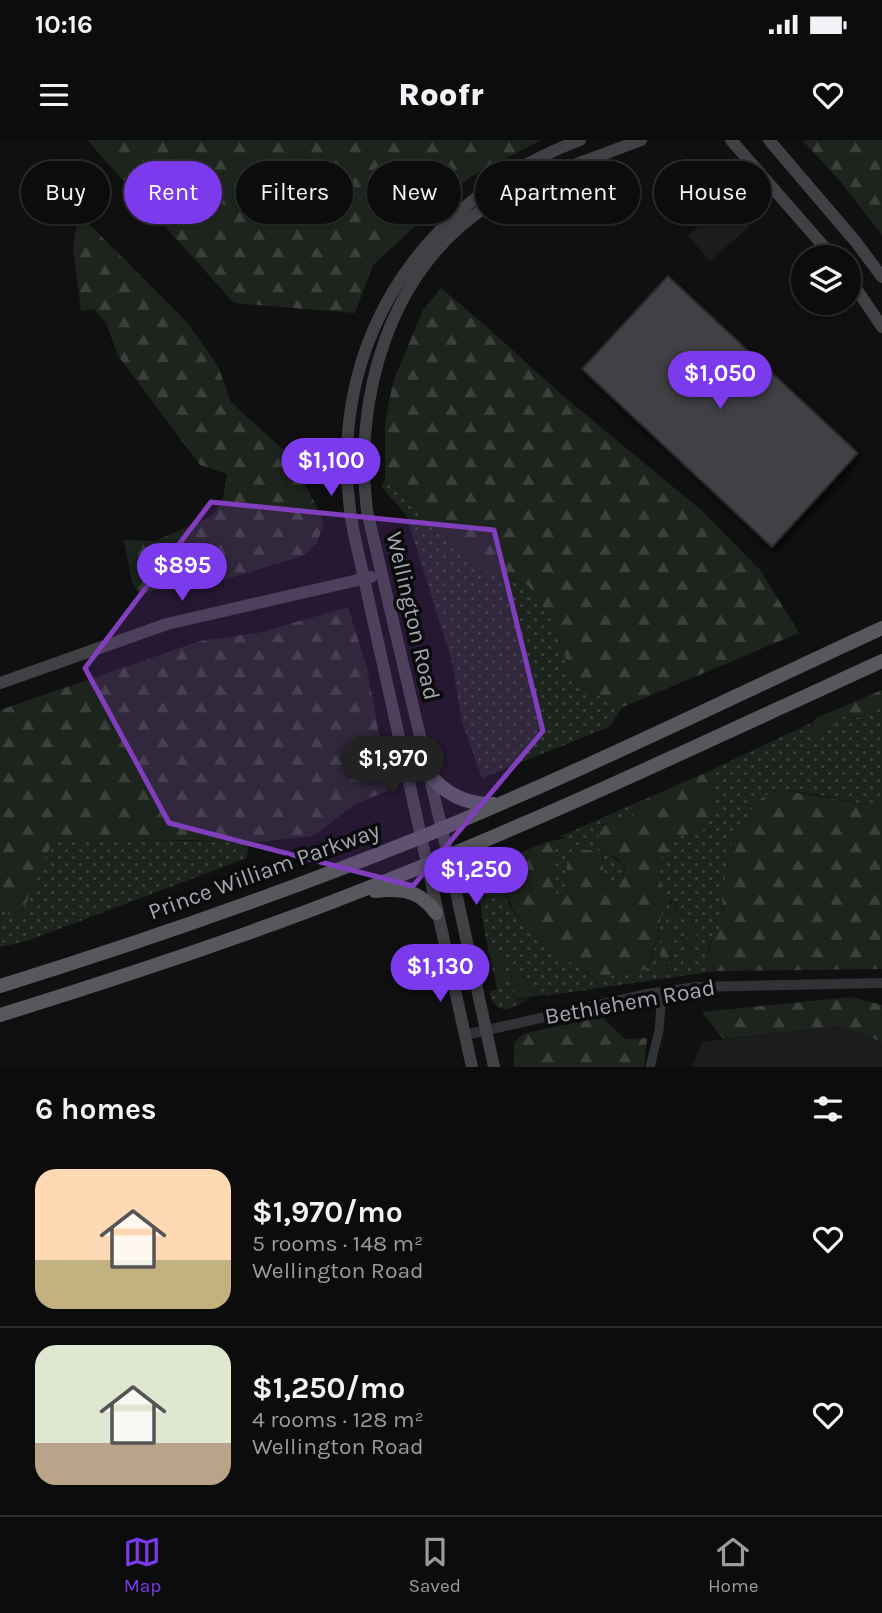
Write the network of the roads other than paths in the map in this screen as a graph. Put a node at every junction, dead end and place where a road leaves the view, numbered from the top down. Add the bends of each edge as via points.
1 (580, 140) edge
2 (640, 140) edge
3 (731, 140) edge
4 (769, 140) edge
5 (823, 245) edge
6 (882, 277) edge
7 (861, 296) edge
8 (882, 327) edge
9 (381, 574) junction
10 (363, 580) junction
11 (882, 628) edge
12 (882, 661) edge
13 (0, 683) edge
14 (428, 773) junction
15 (499, 803) junction
16 (442, 828) junction
17 (419, 837) junction
18 (448, 855) junction
19 (425, 864) junction
20 (356, 893) junction
21 (436, 912) junction
22 (882, 983) edge
23 (0, 986) edge
24 (662, 991) junction
25 (0, 1015) edge
26 (486, 1030) junction
27 (464, 1035) junction
28 (472, 1067) edge
29 (494, 1067) edge
30 (650, 1067) edge

1 - 10 main road, Wellington Road via 530,162 467,203 418,255 378,319 352,399 346,444 350,513
2 - 9 main road, Wellington Road via 489,206 444,242 410,290 379,356 364,433 364,485
3 - 5 main road
4 - 6 main road
7 - 8 main road
9 - 10 main road
9 - 14 main road, Wellington Road
10 - 13 main road via 167,624
10 - 17 main road, Wellington Road
11 - 15 highway, Prince William Parkway
12 - 18 highway
14 - 15 highway via 457,797 481,804
14 - 16 main road, Wellington Road
15 - 16 highway, Prince William Parkway
16 - 17 highway, Prince William Parkway
16 - 18 main road, Wellington Road
17 - 19 main road, Wellington Road
17 - 23 highway, Prince William Parkway via 174,930
18 - 19 highway
18 - 26 main road, Wellington Road
19 - 20 highway
19 - 21 main road, Wellington Road
20 - 21 highway via 403,889 422,897
20 - 25 highway
21 - 27 main road, Wellington Road
22 - 24 street, Bethlehem Road via 733,984
24 - 26 street, Bethlehem Road
24 - 30 street
26 - 27 street, Bethlehem Road
26 - 29 main road, Wellington Road
27 - 28 main road, Wellington Road

